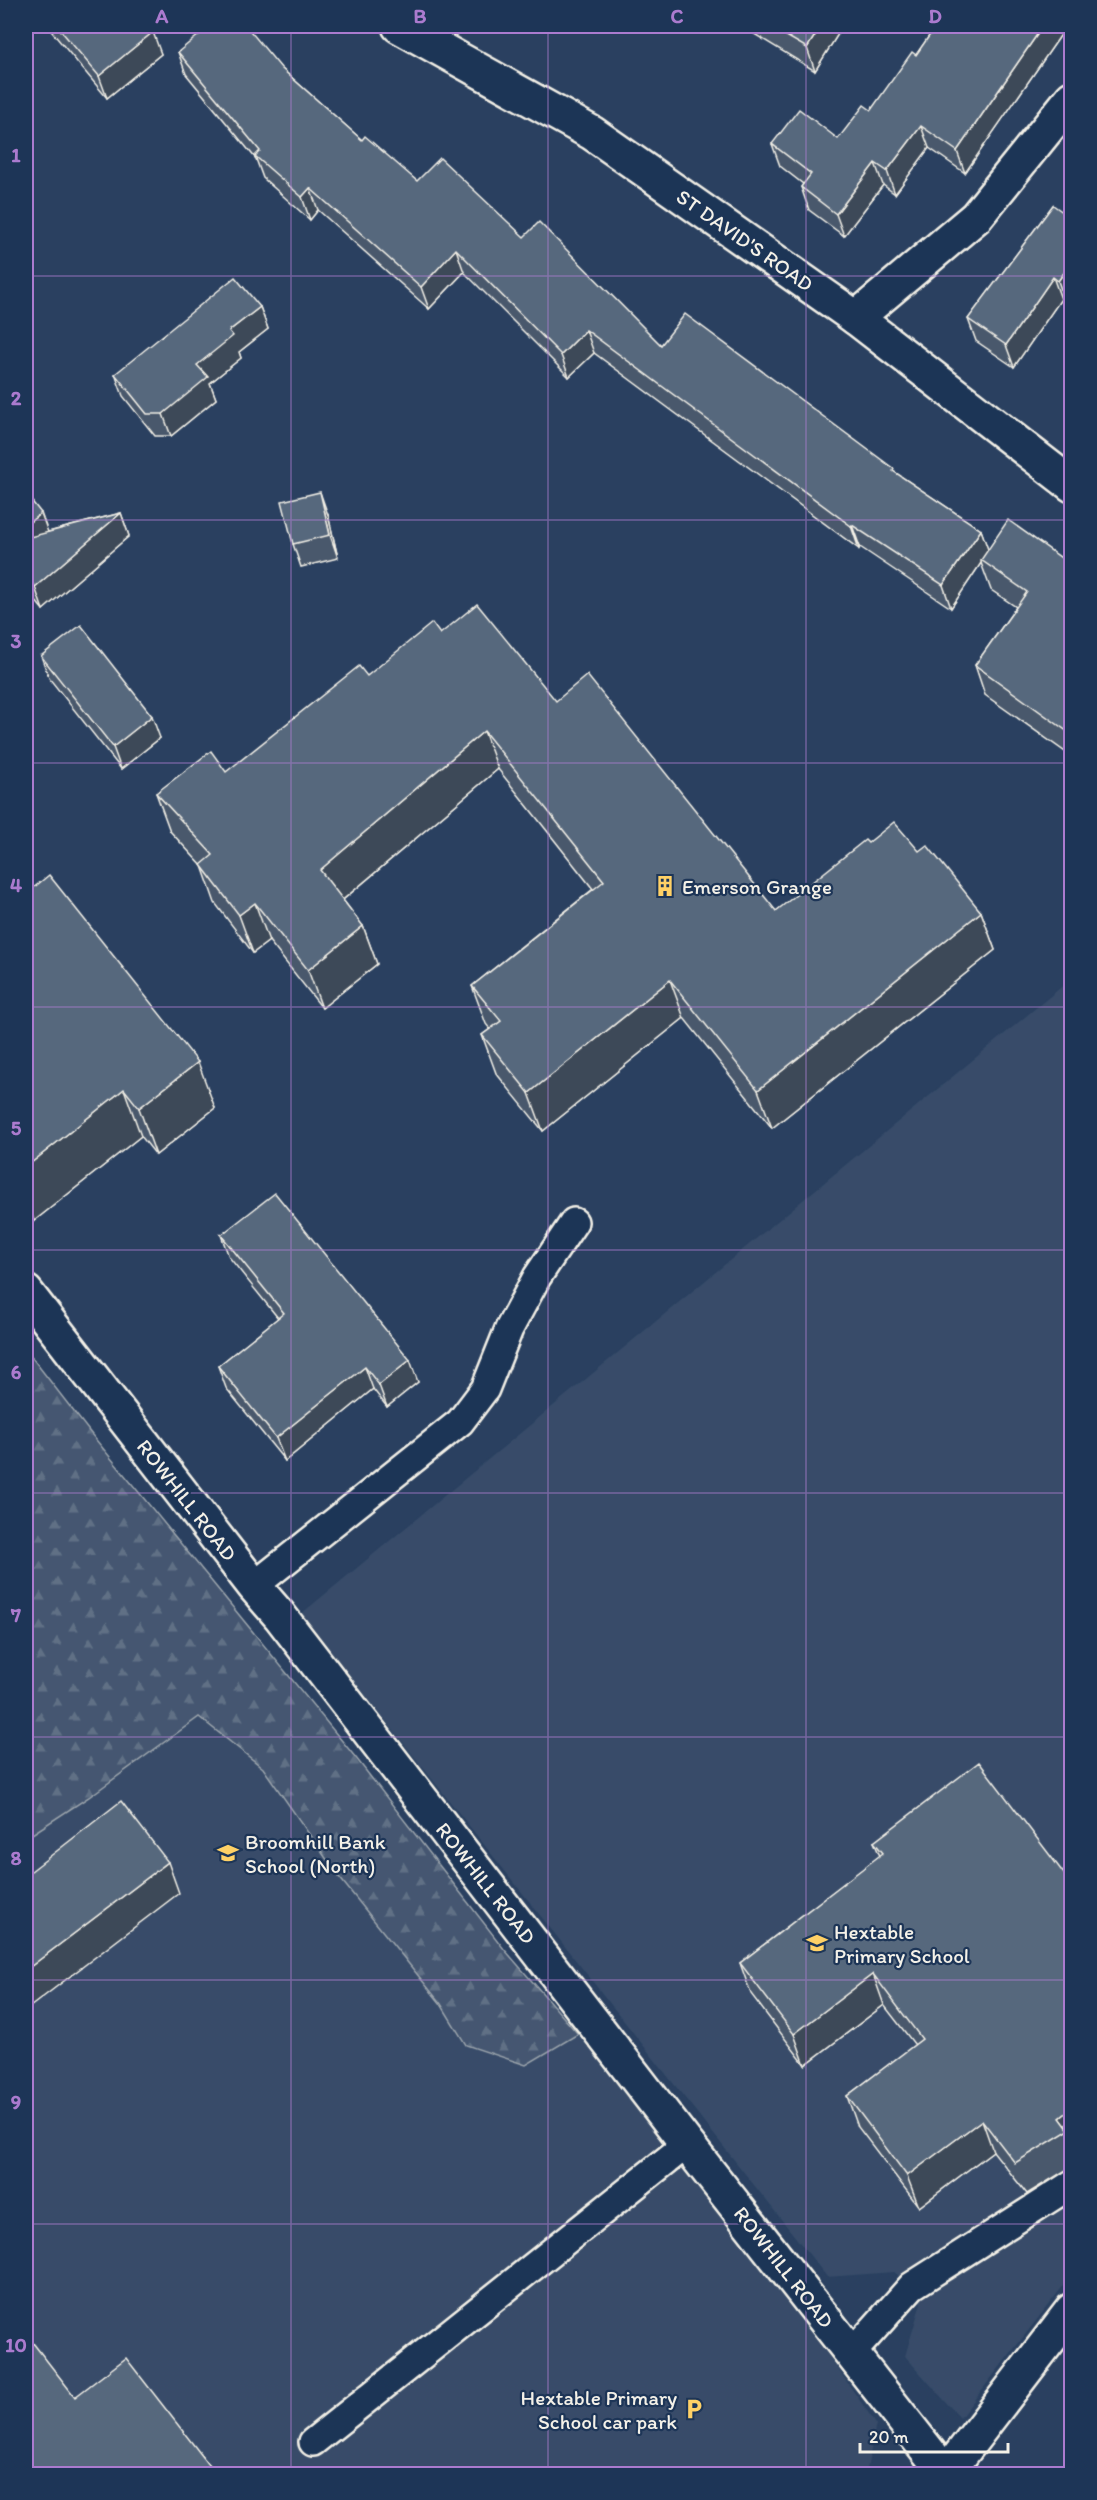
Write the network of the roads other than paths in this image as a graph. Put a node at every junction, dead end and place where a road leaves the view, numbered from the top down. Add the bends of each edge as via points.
1 (399, 26) edge
2 (1071, 98) edge
3 (856, 318) junction
4 (1071, 485) edge
5 (574, 1222) dead end
6 (26, 1292) edge
7 (254, 1586) junction
8 (687, 2144) junction
9 (1071, 2184) edge
10 (1071, 2310) edge
11 (852, 2353) junction
12 (313, 2442) dead end
13 (946, 2474) edge

1 - 3 street, ST DAVID'S ROAD via 592,133
2 - 3 street via 976,217
3 - 4 street, ST DAVID'S ROAD
5 - 7 lane via 514,1318 485,1389 460,1422
6 - 7 street, ROWHILL ROAD
7 - 8 street, ROWHILL ROAD
8 - 11 street, ROWHILL ROAD
8 - 12 lane
9 - 11 lane via 912,2286
10 - 13 street
11 - 13 street, ROWHILL ROAD

